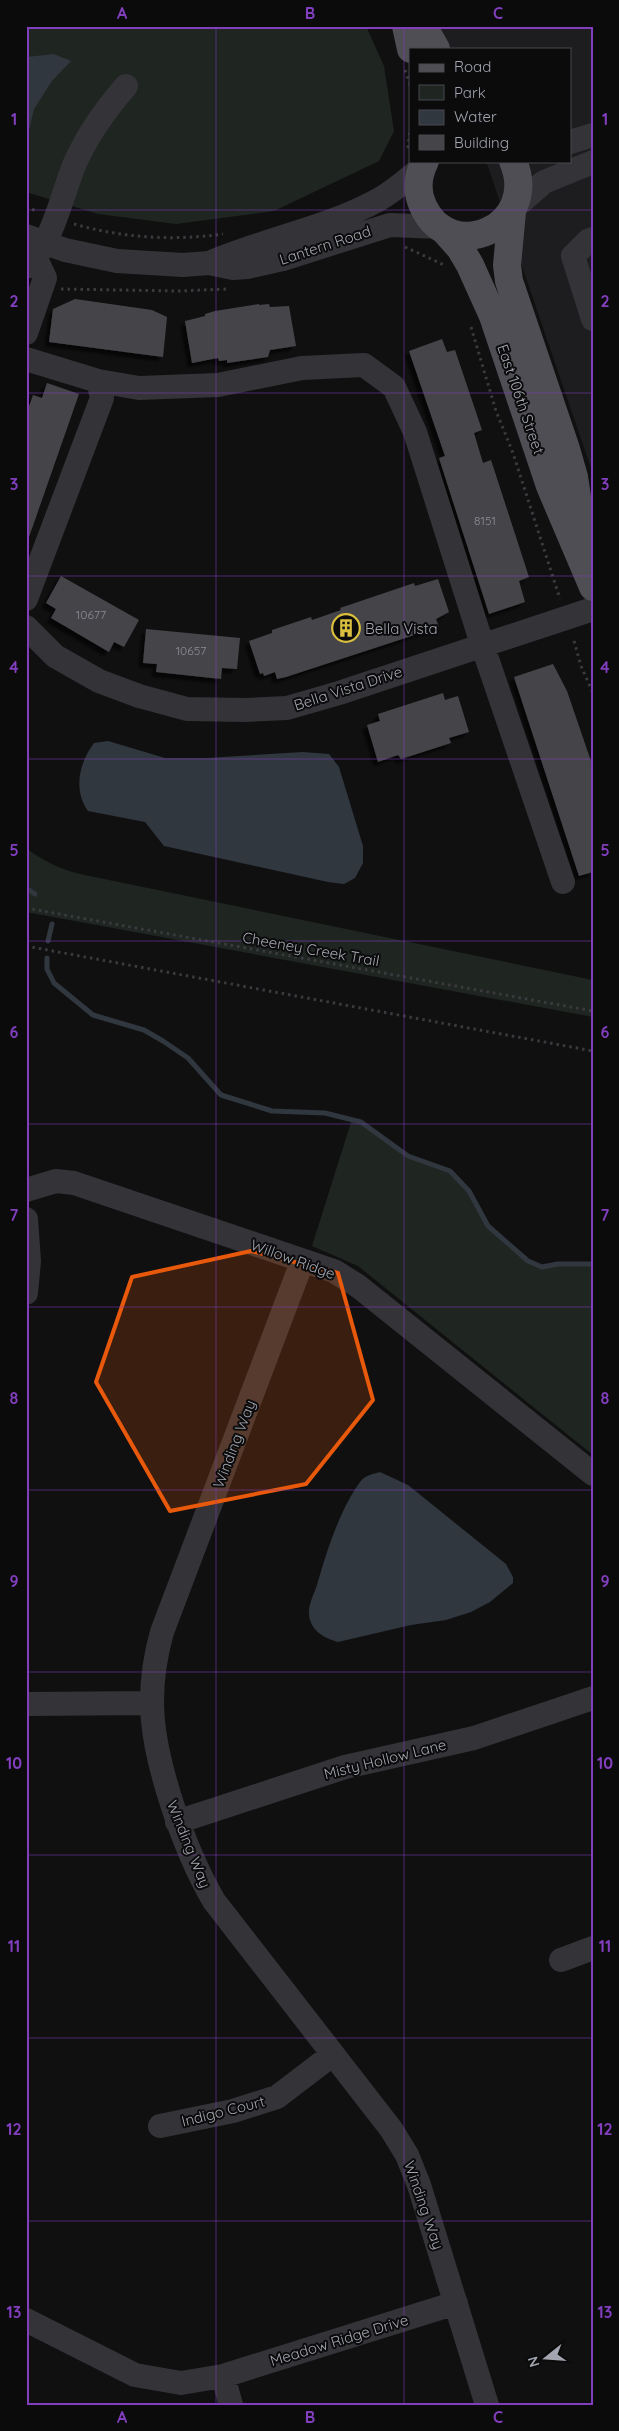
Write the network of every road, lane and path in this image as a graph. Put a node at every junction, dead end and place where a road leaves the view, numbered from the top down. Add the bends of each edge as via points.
1 (406, 26) edge
2 (423, 26) edge
3 (411, 48) edge
4 (435, 48) edge
5 (126, 86) dead end
6 (593, 135) edge
7 (572, 141) edge
8 (512, 162) edge
9 (593, 162) edge
10 (423, 164) edge
11 (26, 206) edge
12 (512, 211) junction
13 (54, 218) junction
14 (442, 228) junction
15 (231, 233) dead end
16 (593, 239) edge
17 (400, 246) dead end
18 (33, 252) edge
19 (209, 263) junction
20 (448, 268) dead end
21 (593, 319) edge
22 (470, 324) dead end
23 (26, 333) edge
24 (26, 359) edge
25 (98, 381) junction
26 (591, 581) edge
27 (26, 599) edge
28 (560, 600) dead end
29 (593, 609) edge
30 (26, 627) edge
31 (574, 641) dead end
32 (482, 644) junction
33 (593, 693) edge
34 (563, 882) dead end
35 (26, 908) edge
36 (26, 946) edge
37 (593, 1011) edge
38 (593, 1051) edge
39 (26, 1190) edge
40 (26, 1219) edge
41 (302, 1262) junction
42 (26, 1293) edge
43 (593, 1474) edge
44 (593, 1698) edge
45 (152, 1703) junction
46 (26, 1704) edge
47 (178, 1822) junction
48 (593, 1948) edge
49 (561, 1960) dead end
50 (332, 2055) junction
51 (160, 2126) dead end
52 (456, 2303) junction
53 (26, 2320) edge
54 (223, 2376) junction
55 (231, 2405) edge
56 (487, 2405) edge

1 - 3 main road
2 - 4 main road
5 - 13 street via 84,143
6 - 7 street
8 - 12 main road, East 106th Street via 519,190
9 - 12 street via 544,182
10 - 14 main road, East 106th Street via 418,184 421,201 429,216
10 - 19 street, Lantern Road via 390,192 364,207 282,239 242,248
11 - 13 path
12 - 14 main road via 500,225 477,235 460,235
12 - 26 main road, East 106th Street via 507,265 509,281 574,477
13 - 15 path via 103,231 155,238 188,239
13 - 18 street
14 - 19 street, Lantern Road via 393,224 259,265 233,268
14 - 26 main road, East 106th Street via 470,265 493,316 550,486
16 - 21 street via 573,256
17 - 20 path
18 - 19 street, Lantern Road via 117,261 183,265
18 - 23 street via 45,278
22 - 28 path
24 - 25 street
25 - 27 street via 102,398
25 - 32 street via 139,388 218,385 302,368 364,365 394,388 415,432
29 - 32 street, Bella Vista Drive
30 - 32 street, Bella Vista Drive via 55,656 99,681 139,696 187,708 287,708
31 - 33 path
32 - 34 street
35 - 37 path, Cheeney Creek Trail
36 - 38 path
39 - 41 street, Willow Ridge via 56,1181 74,1184
40 - 42 street via 29,1261
41 - 43 street, Willow Ridge via 334,1271 358,1286
41 - 45 street, Winding Way via 162,1632 153,1673
44 - 47 street, Misty Hollow Lane via 489,1734 345,1767
45 - 46 street
45 - 47 street, Winding Way via 158,1758
47 - 50 street, Winding Way via 198,1874 214,1901
48 - 49 street
50 - 51 street, Indigo Court via 277,2097 233,2112
50 - 52 street, Winding Way via 391,2129 407,2155
52 - 54 street, Meadow Ridge Drive
52 - 56 street, Winding Way
53 - 54 street, Meadow Ridge Drive via 135,2375 181,2383
54 - 55 street

